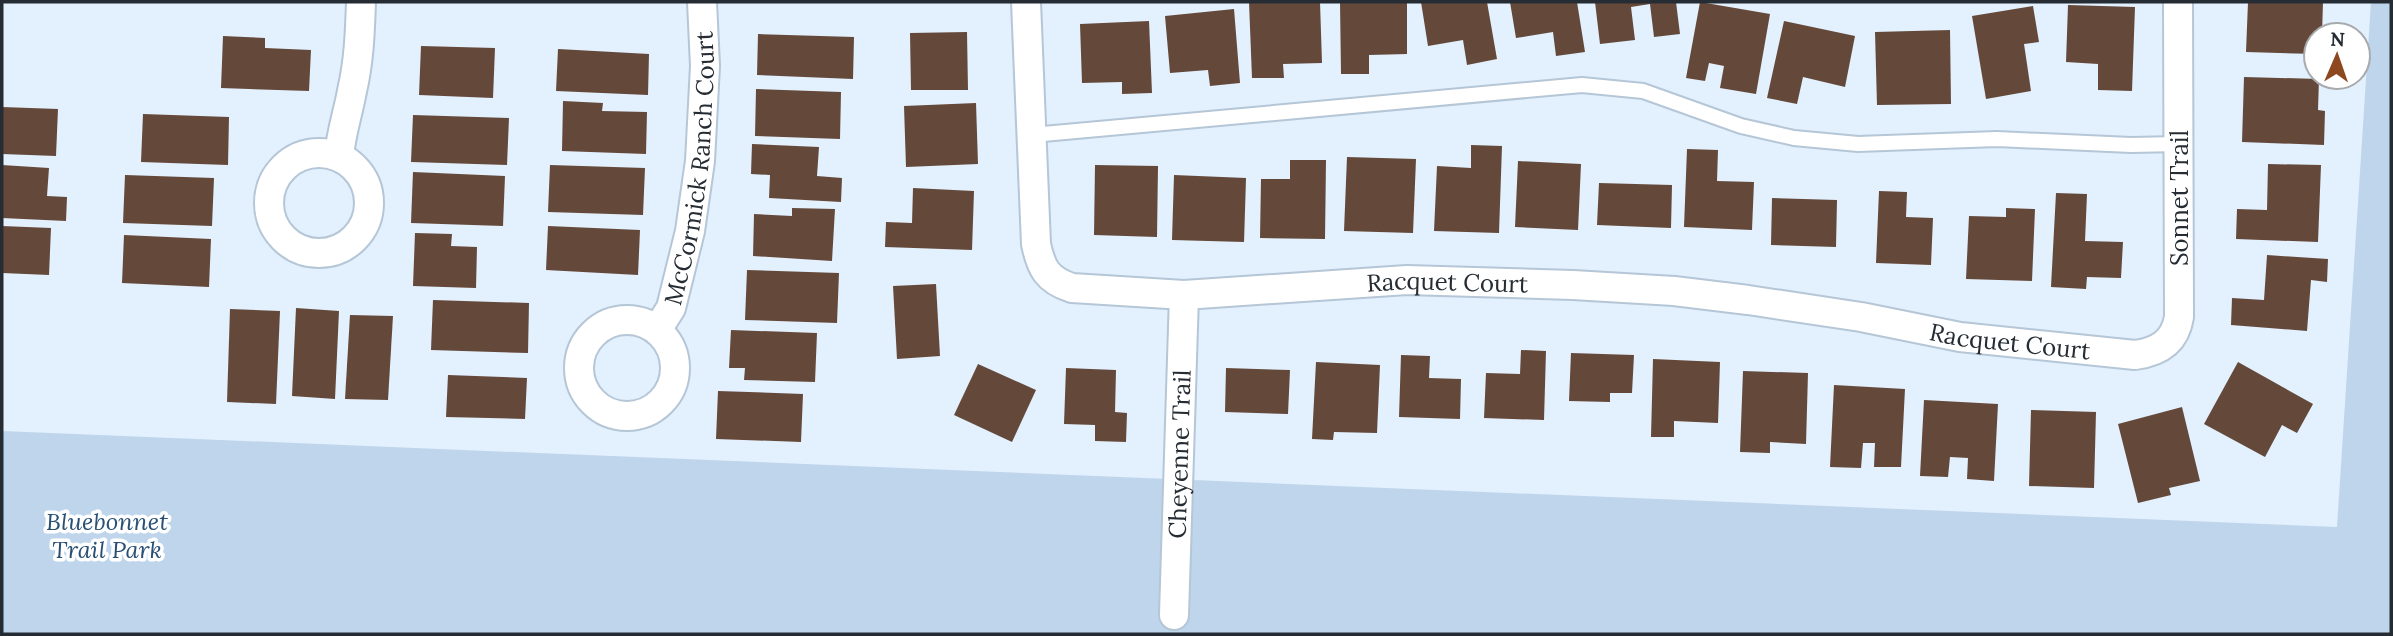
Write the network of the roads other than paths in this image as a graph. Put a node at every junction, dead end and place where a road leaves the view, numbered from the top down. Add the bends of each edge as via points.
1 (361, 2) edge
2 (702, 2) edge
3 (1026, 2) edge
4 (2178, 2) edge
5 (1032, 135) junction
6 (2179, 144) junction
7 (339, 156) dead end
8 (1184, 295) junction
9 (657, 330) dead end
10 (2122, 355) joint
11 (1174, 615) dead end

1 - 7 street via 359,47
2 - 9 street, McCormick Ranch Court via 705,66 690,231 671,308
3 - 5 street, Racquet Court
4 - 6 street, Sonnet Trail
5 - 6 lane via 1582,85 1643,91 1741,126 1794,138 1845,143 1997,139
5 - 8 street, Racquet Court via 1036,244 1048,276 1072,288
6 - 10 street, Sonnet Trail via 2177,331 2163,346 2146,354
8 - 10 street, Racquet Court via 1407,280 1674,291 1836,313 1960,337
8 - 11 street, Cheyenne Trail

